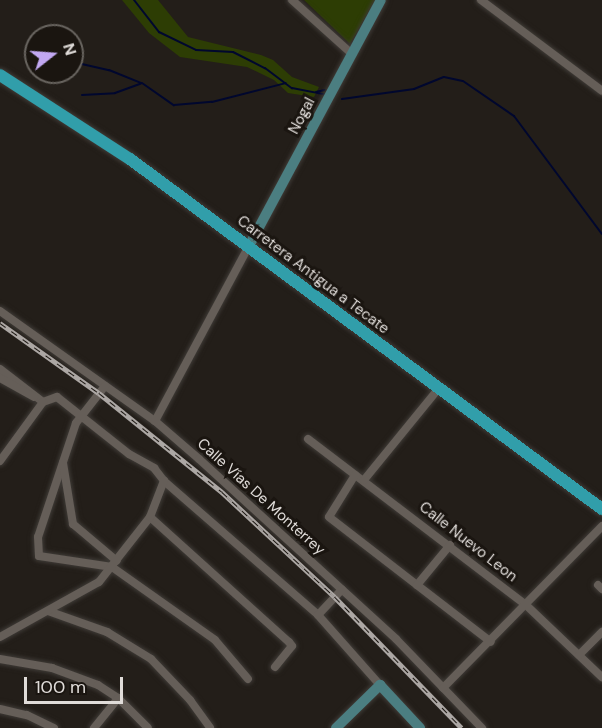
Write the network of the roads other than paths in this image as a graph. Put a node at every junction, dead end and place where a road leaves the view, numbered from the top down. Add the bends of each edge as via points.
1 (292, 0) edge
2 (381, 0) edge
3 (481, 0) edge
4 (352, 54) junction
5 (0, 75) edge
6 (602, 91) edge
7 (249, 246) junction
8 (0, 311) edge
9 (0, 369) edge
10 (0, 378) edge
11 (105, 386) junction
12 (439, 388) junction
13 (39, 399) junction
14 (82, 417) junction
15 (155, 421) junction
16 (308, 439) dead end
17 (63, 459) junction
18 (0, 461) edge
19 (355, 475) junction
20 (364, 480) junction
21 (164, 481) junction
22 (602, 509) edge
23 (150, 517) junction
24 (602, 526) edge
25 (450, 545) junction
26 (115, 564) junction
27 (417, 585) junction
28 (342, 589) junction
29 (526, 605) junction
30 (48, 611) junction
31 (318, 615) junction
32 (602, 632) edge
33 (0, 637) edge
34 (491, 642) junction
35 (579, 655) junction
36 (0, 659) edge
37 (275, 667) dead end
38 (602, 677) edge
39 (248, 679) dead end
40 (380, 685) junction
41 (443, 688) junction
42 (118, 698) junction
43 (0, 709) edge
44 (54, 728) edge
45 (94, 728) edge
46 (148, 728) edge
47 (210, 728) edge
48 (336, 728) edge
49 (420, 728) edge
50 (482, 728) edge

1 - 4 street
2 - 4 street, Nogal
3 - 6 street
4 - 7 street, Nogal
5 - 7 main road, Carretera Antigua a Tecate via 105,141
7 - 12 main road, Carretera Antigua a Tecate
7 - 15 street
8 - 11 street, Calle Vías De Monterrey
9 - 13 street
10 - 13 street
11 - 14 street
11 - 15 street, Calle Vías De Monterrey
12 - 20 street
12 - 22 main road, Carretera Antigua a Tecate
13 - 14 street via 57,397
13 - 18 street
14 - 17 street
14 - 21 street via 129,454 154,468
15 - 28 street, Calle Vías De Monterrey
16 - 19 street, Calle Nuevo Leon
17 - 26 street via 73,524
17 - 26 street via 38,537 39,556
19 - 20 street, Calle Nuevo Leon
19 - 27 street via 329,517
20 - 25 street, Calle Nuevo Leon
21 - 23 street
21 - 31 street
23 - 26 street
23 - 37 street via 290,642 292,646
24 - 29 street
25 - 27 street
25 - 29 street, Calle Nuevo Leon
26 - 30 street via 86,592
26 - 39 street via 215,640
27 - 34 street
28 - 31 street
28 - 41 street, Calle Vías De Monterrey
29 - 34 street
29 - 35 street, Calle Nuevo Leon
30 - 33 street
30 - 47 street via 107,632 151,659
31 - 40 street
32 - 35 street
34 - 41 street
35 - 38 street, Calle Nuevo Leon
36 - 42 street via 29,662 78,676
40 - 48 street
40 - 49 street
41 - 50 street, Calle Vías De Monterrey
42 - 45 street
42 - 46 street
43 - 44 street via 27,715

